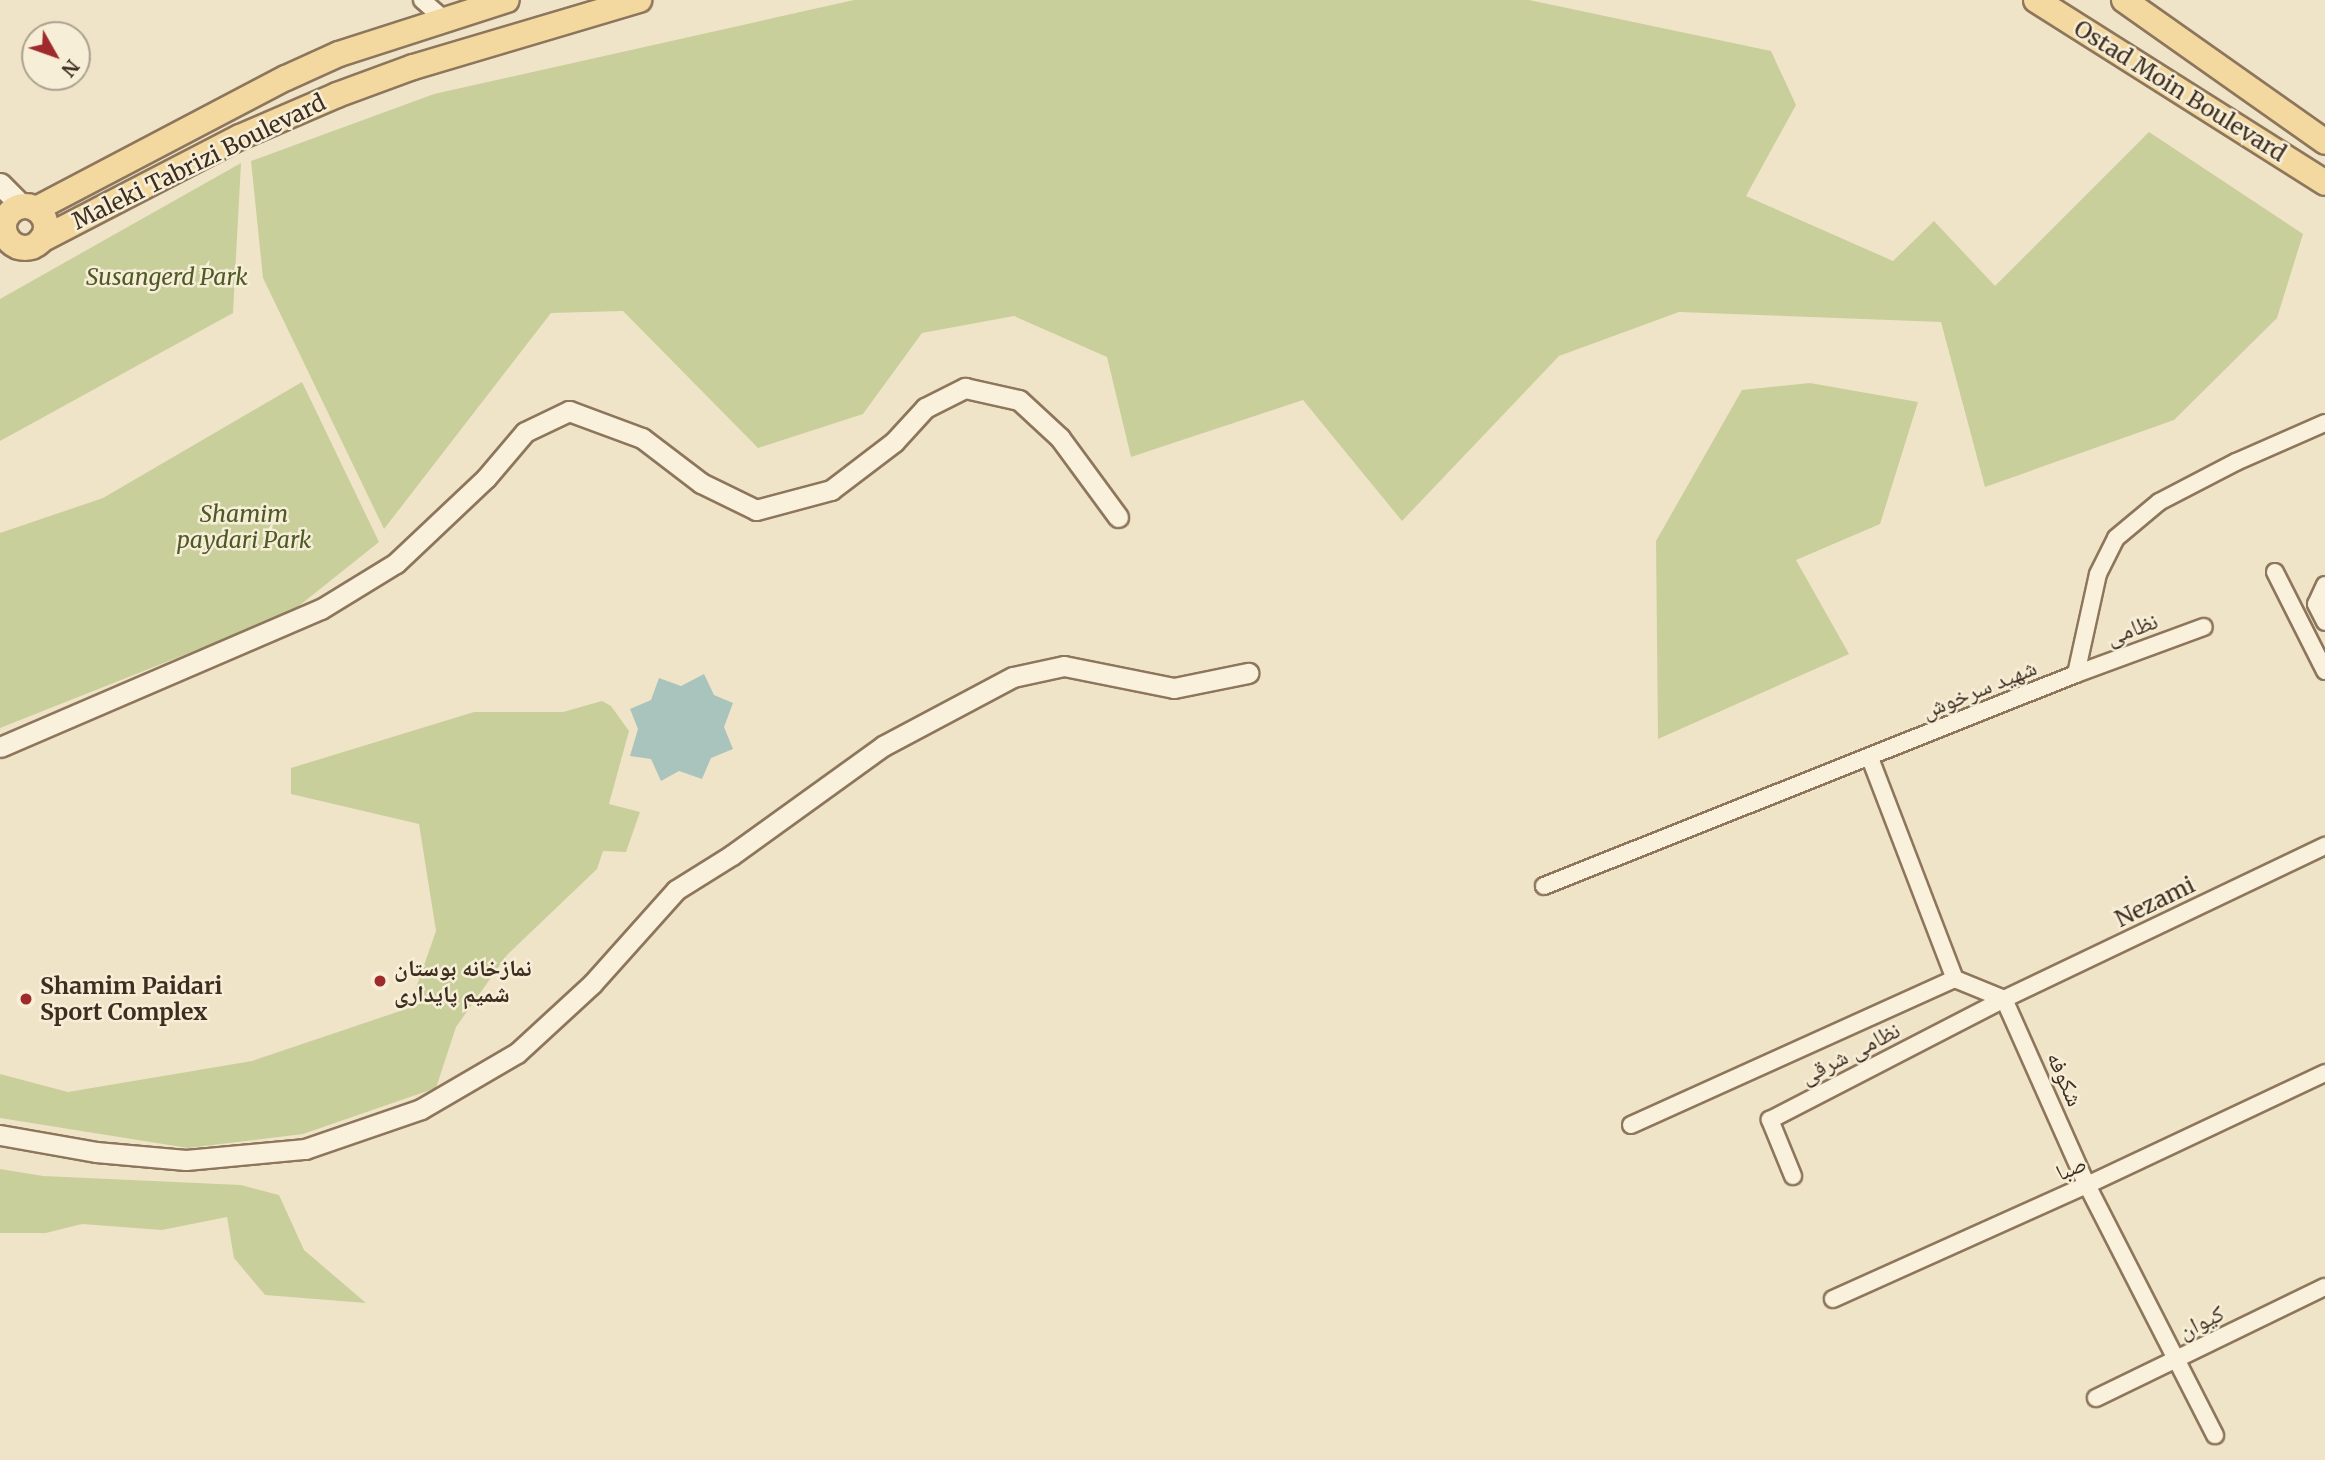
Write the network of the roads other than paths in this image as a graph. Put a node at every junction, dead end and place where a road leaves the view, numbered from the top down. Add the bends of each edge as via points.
1 (422, 0) edge
2 (507, 0) edge
3 (639, 0) edge
4 (2036, 0) edge
5 (2124, 0) edge
6 (443, 18) junction
7 (2325, 142) edge
8 (2325, 183) edge
9 (0, 184) edge
10 (29, 208) junction
11 (2, 227) edge
12 (32, 244) junction
13 (0, 262) edge
14 (2325, 423) edge
15 (1118, 517) dead end
16 (2275, 572) dead end
17 (2325, 584) edge
18 (2325, 622) edge
19 (2204, 627) dead end
20 (2325, 671) edge
21 (1248, 673) dead end
22 (2076, 674) junction
23 (0, 747) edge
24 (1871, 758) junction
25 (2325, 846) edge
26 (1544, 886) dead end
27 (1955, 979) junction
28 (2004, 999) junction
29 (2325, 1073) edge
30 (1631, 1125) dead end
31 (0, 1135) edge
32 (1793, 1175) dead end
33 (2087, 1185) junction
34 (2325, 1287) edge
35 (1833, 1299) dead end
36 (2176, 1360) junction
37 (2096, 1398) dead end
38 (2215, 1435) dead end

1 - 6 street
2 - 6 main road, Maleki Tabrizi Boulevard
3 - 12 main road, Maleki Tabrizi Boulevard via 337,94 240,137
4 - 8 main road, Ostad Moin Boulevard
5 - 7 main road, Ostad Moin Boulevard
6 - 10 main road, Maleki Tabrizi Boulevard via 286,78
9 - 10 main road
10 - 11 main road via 10,212
10 - 12 main road via 44,220
11 - 12 main road via 10,242
12 - 13 main road, Maleki Tabrizi Boulevard
14 - 22 street via 2158,502 2116,538 2098,574
15 - 23 street via 1060,438 1019,400 965,388 925,408 894,442 831,490 757,510 701,483 642,438 569,411 524,432 486,478 396,563 321,609
16 - 20 street
17 - 18 street via 2316,604
19 - 22 street, نظامی
21 - 31 street via 1174,688 1064,666 1013,677 883,746 676,890 592,984 517,1054 421,1109 305,1149 186,1160 96,1152
22 - 24 street, شهید سرخوش
24 - 26 street, شهید سرخوش
24 - 27 street
25 - 28 street, Nezami
27 - 28 street
27 - 30 street
28 - 32 street, نظامی شرقی via 1770,1120
28 - 33 street, شکوفه
29 - 33 street, صبا
33 - 35 street, صبا
33 - 36 street, شکوفه
34 - 36 street, کیوان
36 - 37 street, کیوان
36 - 38 street, شکوفه

